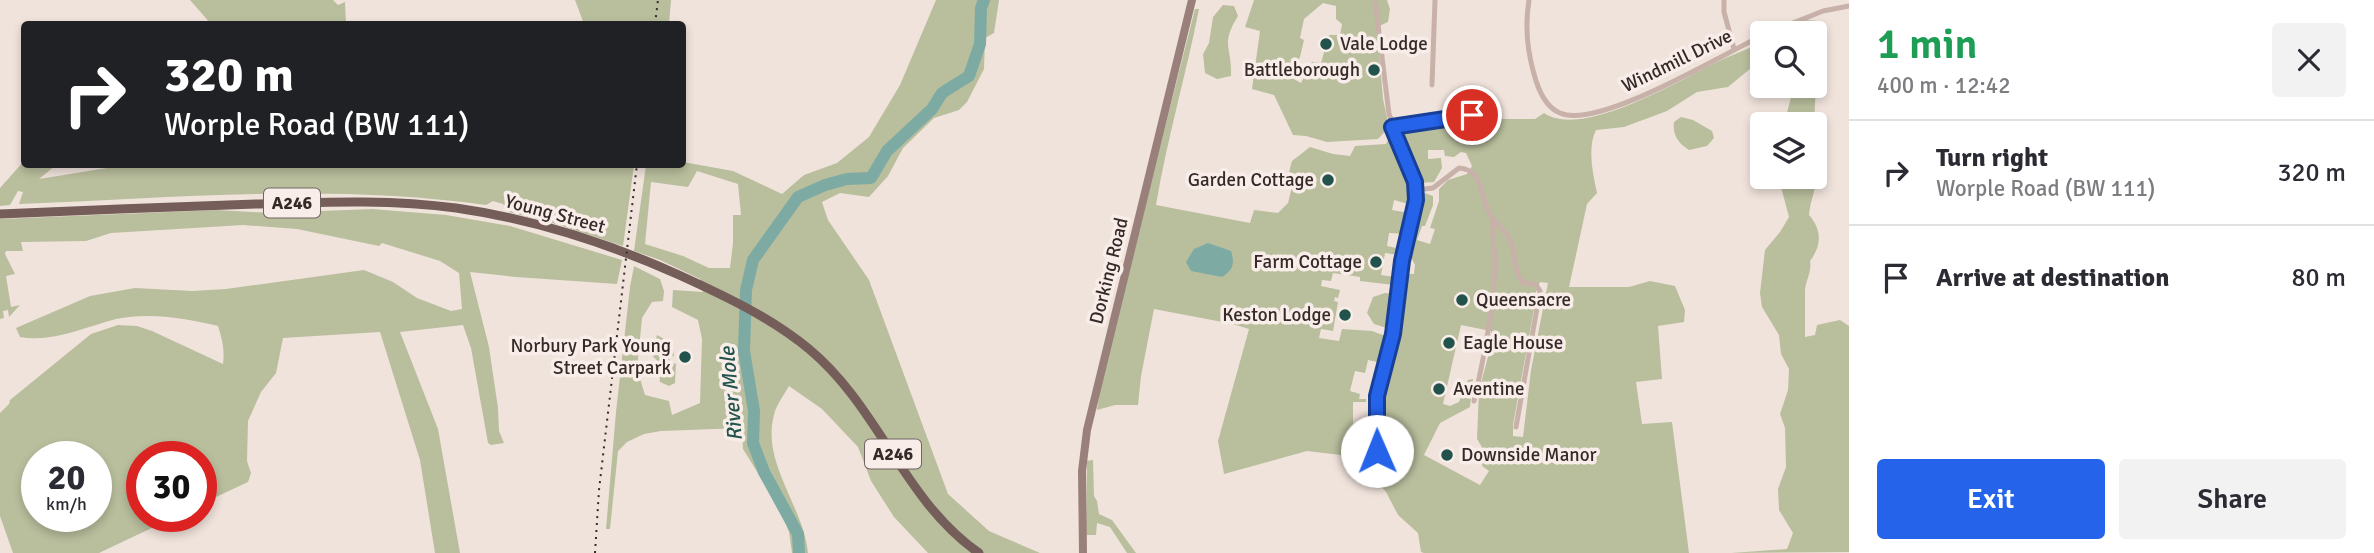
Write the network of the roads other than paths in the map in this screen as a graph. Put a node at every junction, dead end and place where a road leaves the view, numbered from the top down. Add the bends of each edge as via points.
1 (1192, 0) edge
2 (1375, 0) edge
3 (1435, 0) edge
4 (1529, 0) edge
5 (1724, 0) edge
6 (1849, 6) edge
7 (1798, 21) edge
8 (1750, 42) edge
9 (1734, 49) junction
10 (1432, 85) dead end
11 (1472, 115) dead end
12 (1392, 127) junction
13 (1416, 190) junction
14 (0, 214) edge
15 (1493, 219) junction
16 (1474, 401) dead end
17 (1517, 427) dead end
18 (1377, 451) dead end
19 (979, 553) edge
20 (1083, 553) edge

1 - 20 main road, Dorking Road via 1083,449
2 - 12 street
3 - 10 street
4 - 9 street, Windmill Drive via 1527,34 1535,78 1548,104 1564,114 1629,103
5 - 9 street
6 - 7 street
8 - 9 street, Windmill Drive
11 - 12 street
12 - 13 street
13 - 15 street via 1433,188 1459,168 1470,171 1480,182
13 - 18 street via 1393,334 1377,396
14 - 19 main road, Young Street / A246 via 357,201 501,217 580,237 715,292 778,325 811,350 867,414 930,508
15 - 16 street via 1494,285
15 - 17 street via 1512,246 1514,270 1522,282 1536,285 1540,291

